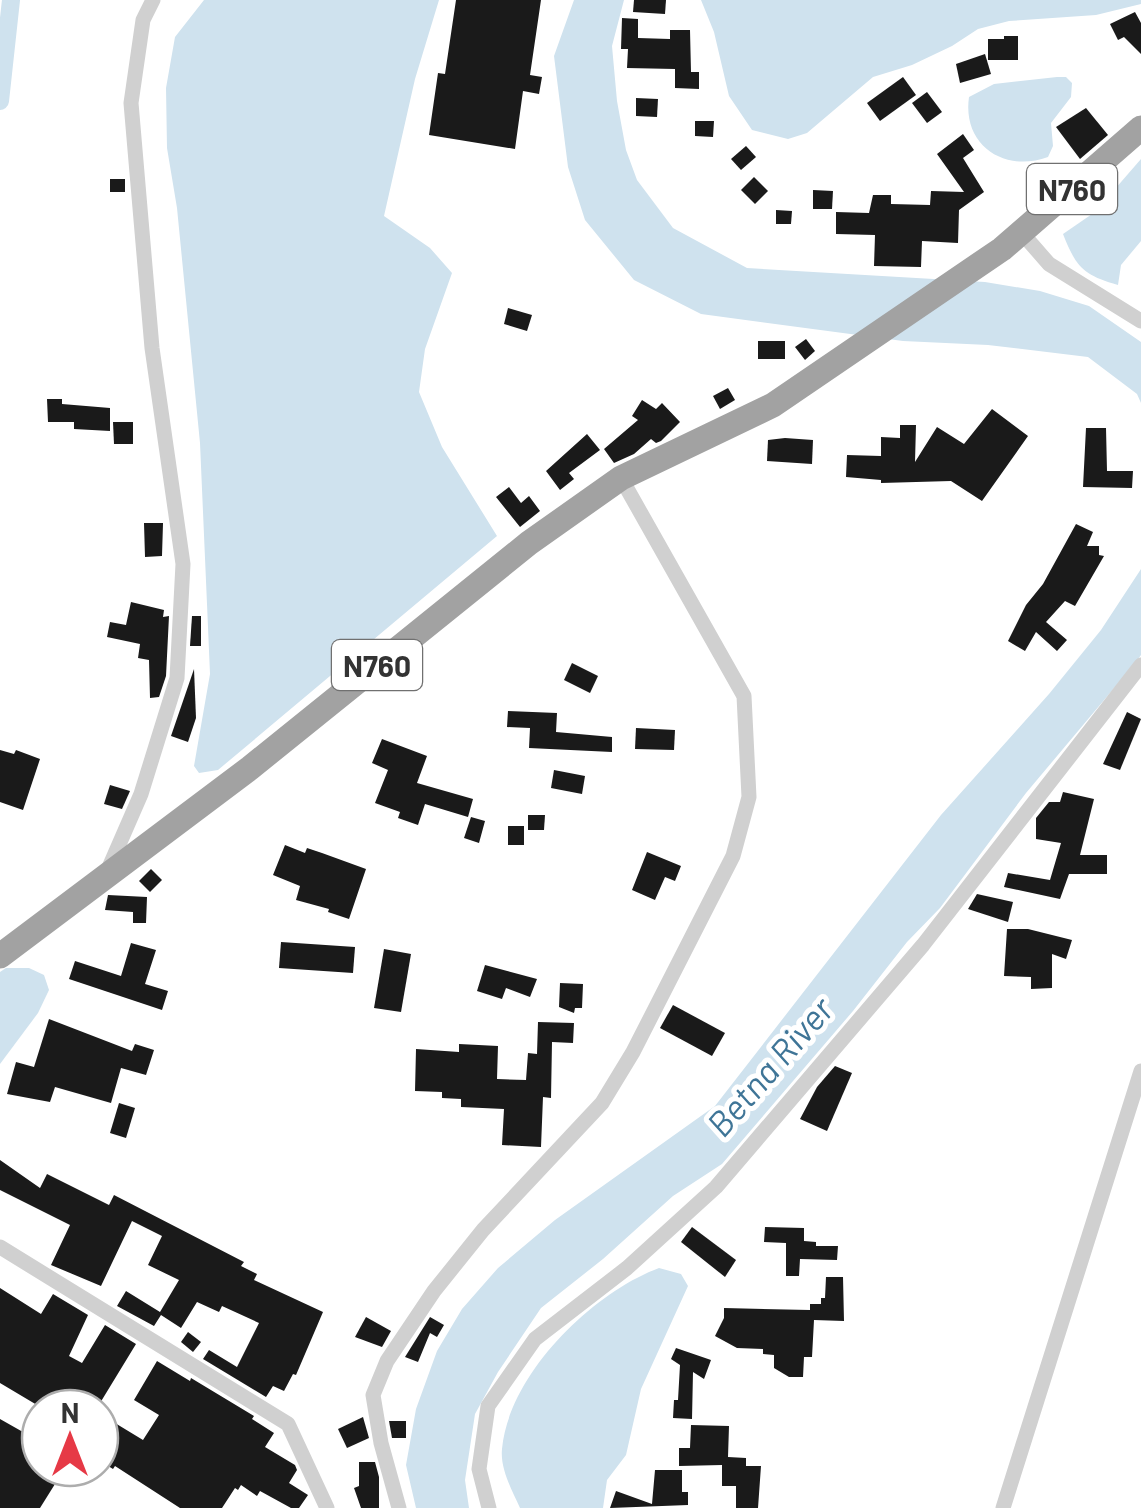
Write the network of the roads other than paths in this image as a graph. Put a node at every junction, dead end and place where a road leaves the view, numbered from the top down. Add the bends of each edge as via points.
1 (153, 0) edge
2 (1141, 128) edge
3 (1011, 240) junction
4 (1141, 321) edge
5 (621, 478) junction
6 (1141, 665) edge
7 (106, 877) junction
8 (0, 956) edge
9 (1141, 1071) edge
10 (0, 1247) edge
11 (327, 1508) edge
12 (399, 1508) edge
13 (490, 1508) edge
14 (1003, 1508) edge

1 - 7 street via 143,20 131,103 152,348 183,564 177,678 141,794
2 - 3 highway, N760
3 - 4 street
3 - 5 highway, N760 via 774,404
5 - 7 highway, N760
5 - 12 street via 744,696 749,798 732,856 602,1103 483,1230 386,1361 373,1395
6 - 13 street via 923,945 716,1187 628,1268 535,1338 488,1406 479,1469
7 - 8 highway, N760
9 - 14 street
10 - 11 street via 288,1424

